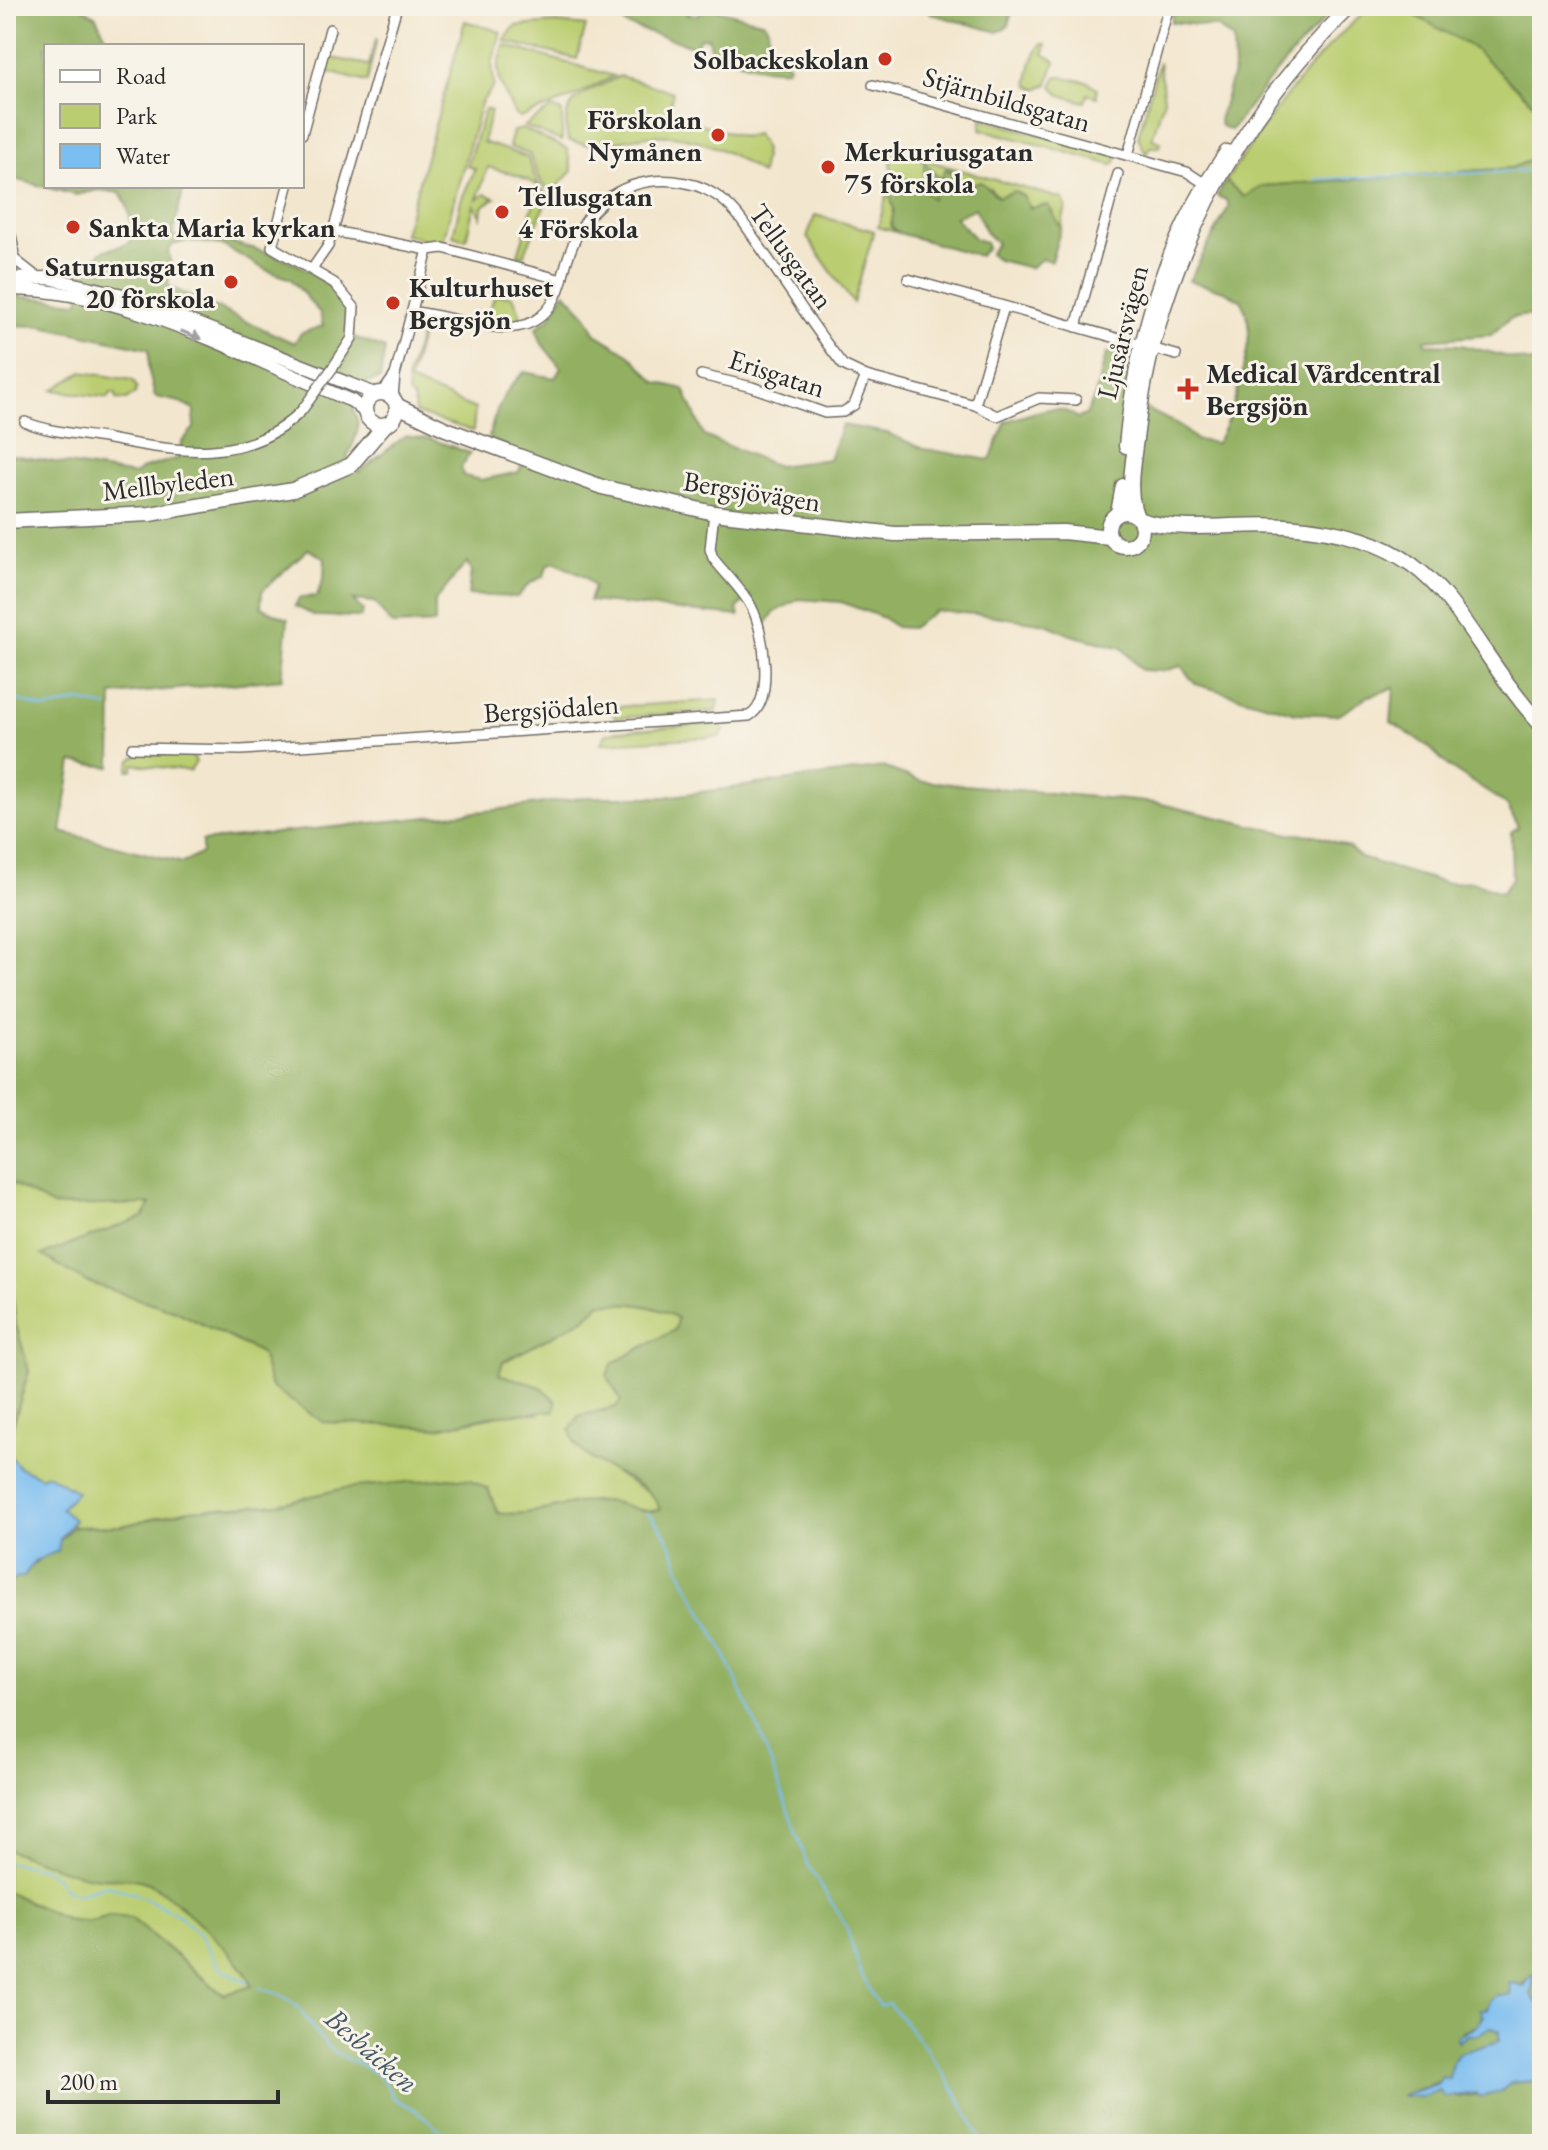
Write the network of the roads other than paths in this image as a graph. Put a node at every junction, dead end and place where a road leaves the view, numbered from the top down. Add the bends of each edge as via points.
1 (397, 6) edge
2 (1169, 6) edge
3 (1351, 6) edge
4 (330, 29) dead end
5 (873, 85) dead end
6 (304, 126) edge
7 (1128, 155) junction
8 (1118, 174) dead end
9 (1210, 187) junction
10 (287, 188) edge
11 (6, 225) edge
12 (333, 231) junction
13 (428, 250) junction
14 (14, 259) junction
15 (312, 269) junction
16 (37, 277) junction
17 (908, 279) dead end
18 (7, 280) edge
19 (562, 280) junction
20 (1004, 307) junction
21 (413, 312) junction
22 (1076, 327) junction
23 (1146, 346) junction
24 (1176, 355) dead end
25 (701, 375) dead end
26 (866, 376) junction
27 (387, 397) junction
28 (1076, 400) dead end
29 (975, 405) junction
30 (368, 416) junction
31 (25, 422) dead end
32 (388, 424) junction
33 (446, 429) junction
34 (332, 474) junction
35 (714, 513) junction
36 (1114, 516) junction
37 (1138, 518) junction
38 (6, 521) edge
39 (1198, 524) junction
40 (1063, 532) junction
41 (1110, 537) junction
42 (1139, 538) junction
43 (1542, 726) edge
44 (132, 748) dead end

1 - 12 street
2 - 7 street
3 - 9 main road, Ljusårsvägen via 1271,97
4 - 6 street
5 - 7 street, Stjärnbildsgatan
7 - 9 street, Stjärnbildsgatan via 1187,172
8 - 22 street
9 - 23 main road, Ljusårsvägen via 1166,261
10 - 15 street via 272,247
11 - 14 street
12 - 13 street
12 - 15 street
13 - 19 street via 443,248
13 - 21 street
14 - 16 street
14 - 18 street
15 - 31 street, bridge via 345,292 354,307 352,338 302,410 280,428 248,443 192,453
16 - 18 street, Bergsjövägen
16 - 27 street, Bergsjövägen via 140,300
17 - 20 street
18 -> 30 street, Bergsjövägen via 119,306 352,401
19 - 21 street, Tellusgatan via 541,317 517,327 495,329
19 - 26 street, Tellusgatan via 582,225 606,199 641,184 689,184 714,194 742,220 840,360
20 - 22 street
20 - 29 street
21 - 27 street
22 - 23 street
23 - 24 street
23 - 36 main road, Ljusårsvägen via 1129,415 1123,498
23 - 37 main road, Ljusårsvägen via 1131,497
25 - 26 street, Erisgatan via 832,414 854,405
26 - 29 street, Tellusgatan
27 - 30 main road via 367,402
27 - 32 main road via 396,416
27 - 33 main road, Bergsjövägen
28 - 29 street, Tellusgatan via 1039,398 997,416
30 - 32 main road, Bergsjövägen
30 - 34 main road, Mellbyleden via 357,447
32 - 33 main road, Bergsjövägen
32 - 34 main road, Mellbyleden via 351,465
33 - 35 main road, Bergsjövägen via 602,487
34 - 38 main road, Mellbyleden via 293,490 164,513
35 - 40 main road, Bergsjövägen via 895,534
35 - 44 street, Bergsjödalen via 713,558 749,602 761,635 764,698 749,716 241,750
36 - 37 main road, Bergsjövägen
36 - 40 main road, Bergsjövägen
36 - 41 main road
37 - 39 main road, Bergsjövägen
37 - 42 main road
39 - 42 main road, Bergsjövägen
39 - 43 main road, Bergsjövägen via 1324,530 1405,558 1453,603
40 - 41 main road, Bergsjövägen
41 - 42 main road, Bergsjövägen via 1126,546

